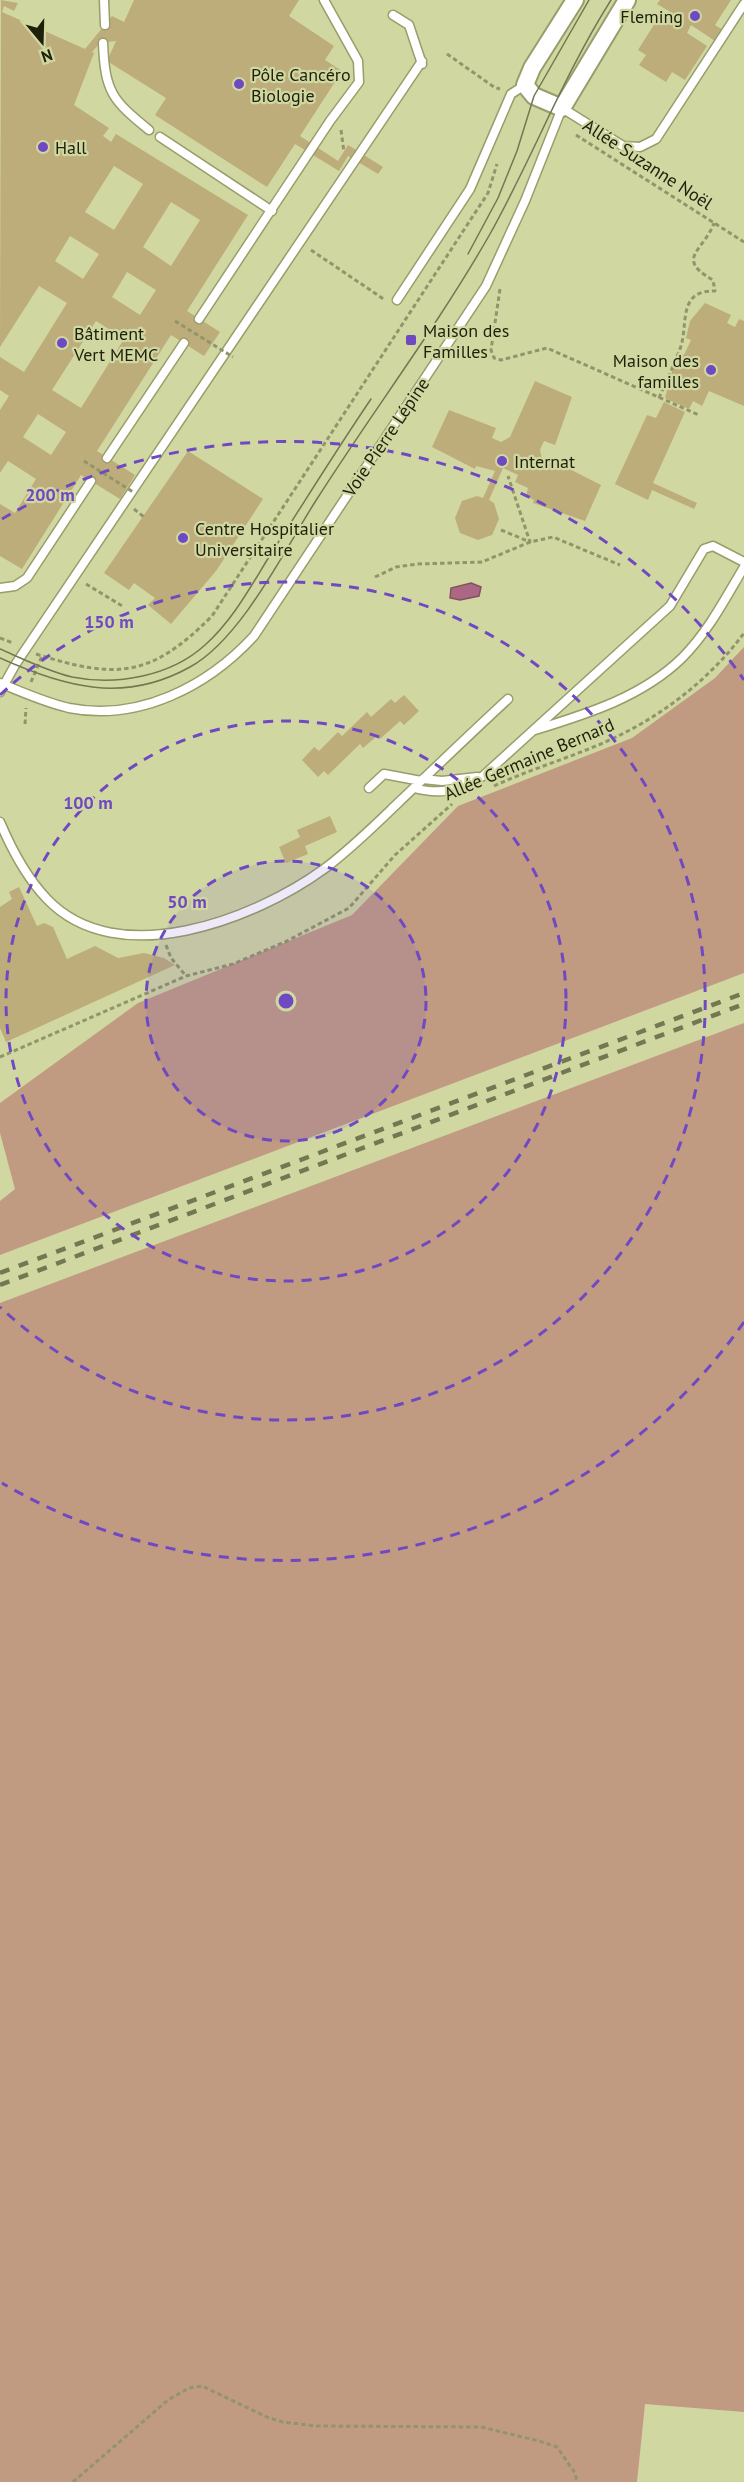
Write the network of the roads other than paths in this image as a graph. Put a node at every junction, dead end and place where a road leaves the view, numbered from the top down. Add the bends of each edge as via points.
1 (104, 0) edge
2 (324, 0) edge
3 (575, 0) edge
4 (627, 0) edge
5 (744, 4) edge
6 (393, 15) dead end
7 (105, 25) dead end
8 (104, 43) dead end
9 (422, 64) junction
10 (525, 85) junction
11 (562, 108) junction
12 (149, 130) dead end
13 (160, 137) dead end
14 (272, 210) junction
15 (395, 303) road end
16 (200, 319) dead end
17 (237, 335) junction
18 (184, 343) dead end
19 (107, 458) dead end
20 (92, 481) dead end
21 (744, 562) edge
22 (744, 567) edge
23 (0, 588) edge
24 (1, 687) edge
25 (508, 699) dead end
26 (531, 731) junction
27 (419, 783) junction
28 (369, 788) dead end
29 (0, 822) edge

1 - 7 lane
2 - 14 lane via 358,61 359,82
3 - 10 street
4 - 11 street
5 - 11 lane via 656,139 640,147 623,146
6 - 9 lane via 410,25
8 - 12 lane via 105,76 111,91 122,108
9 - 17 lane
9 - 17 lane
10 - 11 street via 534,96
10 - 15 lane via 511,94 470,189
11 - 24 lane, Voie Pierre Lépine via 486,286 260,626 233,659 191,687 126,708 69,708
13 - 14 lane
14 - 16 lane
17 - 24 lane via 229,355
18 - 19 lane
20 - 23 lane via 27,578 15,586
21 - 26 lane via 713,546 704,549 670,606
22 - 26 lane via 713,620 682,657 654,681 595,712
25 - 27 lane
26 - 27 lane via 483,776 455,790 434,793
27 - 28 lane via 384,774
27 - 29 lane via 325,868 282,895 190,930 161,934 134,936 100,931 70,917 47,899

